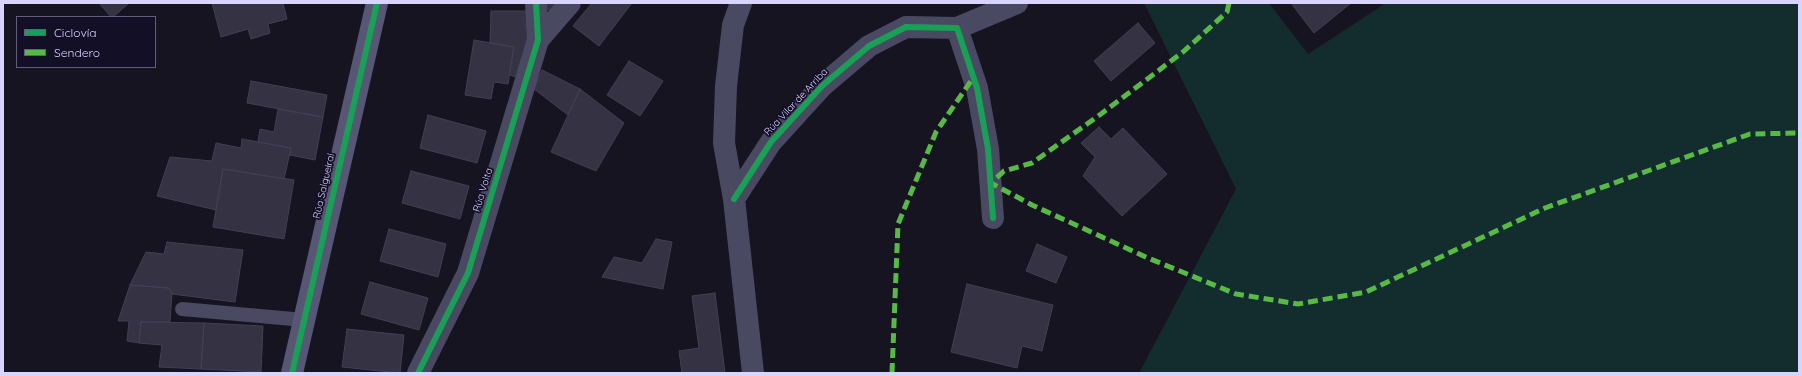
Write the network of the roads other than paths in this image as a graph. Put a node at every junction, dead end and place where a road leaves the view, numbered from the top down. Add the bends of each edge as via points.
1 (377, 3) edge
2 (536, 3) edge
3 (570, 3) edge
4 (741, 3) edge
5 (1017, 3) edge
6 (957, 28) junction
7 (538, 40) junction
8 (734, 199) junction
9 (993, 218) dead end
10 (182, 309) dead end
11 (304, 320) junction
12 (292, 373) edge
13 (418, 373) edge
14 (752, 373) edge

1 - 11 street, Rúa Salgueiral
2 - 7 street, Rúa Volta
3 - 7 street, Rúa Volta
4 - 8 street via 733,25 726,86 724,143
5 - 6 street
6 - 8 street, Rúa Vilar de Arriba via 906,27 869,46 822,86 772,142
6 - 9 street via 976,88 988,149
7 - 13 street, Rúa Volta via 468,273
8 - 14 street
10 - 11 lane
11 - 12 street, Rúa Salgueiral

